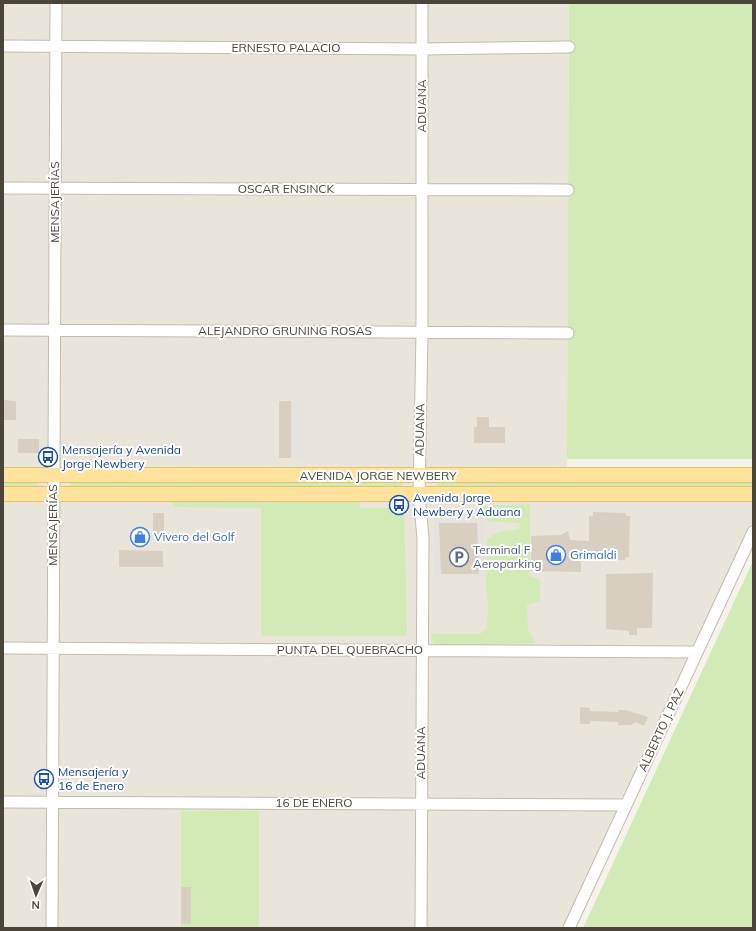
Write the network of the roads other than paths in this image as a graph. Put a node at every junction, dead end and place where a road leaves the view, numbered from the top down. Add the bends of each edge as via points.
1 (56, 3) edge
2 (422, 3) edge
3 (3, 46) edge
4 (55, 47) junction
5 (569, 48) dead end
6 (422, 49) junction
7 (3, 188) edge
8 (55, 188) junction
9 (422, 190) junction
10 (568, 190) dead end
11 (3, 330) edge
12 (54, 330) junction
13 (422, 332) junction
14 (568, 333) dead end
15 (3, 475) edge
16 (54, 475) junction
17 (753, 475) edge
18 (419, 476) junction
19 (3, 494) edge
20 (54, 494) junction
21 (753, 494) edge
22 (419, 495) junction
23 (753, 532) edge
24 (3, 648) edge
25 (53, 649) junction
26 (422, 650) junction
27 (697, 652) junction
28 (3, 802) edge
29 (52, 802) junction
30 (421, 803) junction
31 (626, 805) junction
32 (52, 928) edge
33 (420, 928) edge
34 (569, 928) edge

1 - 4 street, MENSAJERÍAS
2 - 6 street, ADUANA
3 - 4 street, ERNESTO PALACIO
4 - 6 street, ERNESTO PALACIO
4 - 8 street, MENSAJERÍAS
5 - 6 street, ERNESTO PALACIO
6 - 9 street, ADUANA
7 - 8 street, OSCAR ENSINCK
8 - 9 street, OSCAR ENSINCK
8 - 12 street, MENSAJERÍAS
9 - 10 street, OSCAR ENSINCK
9 - 13 street, ADUANA
11 - 12 street, ALEJANDRO GRUNING ROSAS
12 - 13 street, ALEJANDRO GRUNING ROSAS
12 - 16 street, MENSAJERÍAS
13 - 14 street, ALEJANDRO GRUNING ROSAS
13 - 18 street, ADUANA
15 - 16 main road, AVENIDA JORGE NEWBERY
16 - 18 main road, AVENIDA JORGE NEWBERY
16 - 20 street, MENSAJERÍAS
17 - 18 main road, AVENIDA JORGE NEWBERY
18 - 22 street, ADUANA
19 - 20 main road, AVENIDA JORGE NEWBERY
20 - 22 main road, AVENIDA JORGE NEWBERY
20 - 25 street, MENSAJERÍAS
21 - 22 main road, AVENIDA JORGE NEWBERY
22 - 26 street, ADUANA via 423,538
23 - 27 street, ALBERTO J. PAZ
24 - 25 street, PUNTA DEL QUEBRACHO
25 - 26 street, PUNTA DEL QUEBRACHO
25 - 29 street, MENSAJERÍAS
26 - 27 street, PUNTA DEL QUEBRACHO
26 - 30 street, ADUANA
27 - 31 street, ALBERTO J. PAZ
28 - 29 street, 16 DE ENERO
29 - 30 street, 16 DE ENERO
29 - 32 street, MENSAJERÍAS
30 - 31 street, 16 DE ENERO
30 - 33 street, ADUANA
31 - 34 street, ALBERTO J. PAZ

